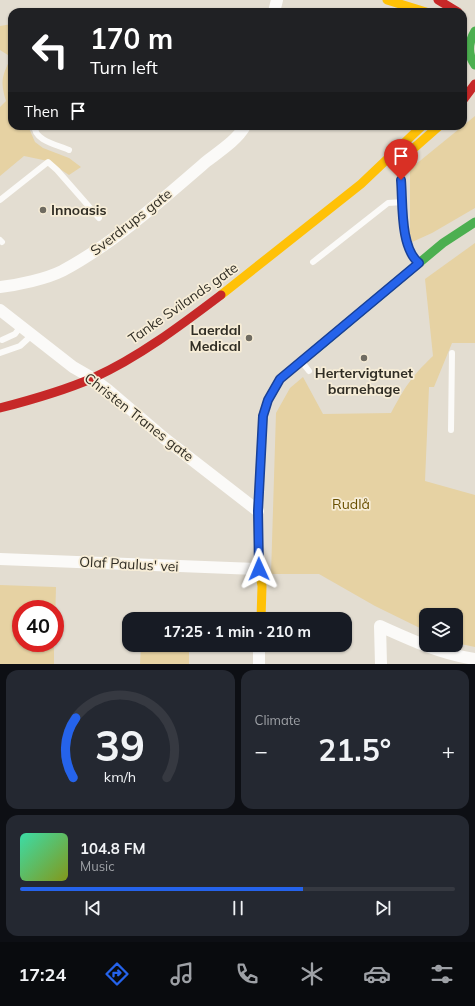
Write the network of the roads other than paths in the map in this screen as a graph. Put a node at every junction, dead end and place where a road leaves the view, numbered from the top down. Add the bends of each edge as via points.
1 (387, 0) edge
2 (438, 0) edge
3 (413, 8) edge
4 (451, 8) edge
5 (475, 31) edge
6 (468, 51) junction
7 (467, 56) edge
8 (475, 65) edge
9 (475, 84) edge
10 (467, 95) edge
11 (35, 130) edge
12 (242, 130) edge
13 (418, 130) edge
14 (434, 130) edge
15 (68, 150) dead end
16 (407, 154) dead end
17 (396, 164) dead end
18 (401, 180) dead end
19 (361, 184) junction
20 (0, 200) edge
21 (403, 202) junction
22 (99, 218) dead end
23 (475, 222) edge
24 (313, 262) dead end
25 (419, 263) junction
26 (0, 287) edge
27 (0, 310) edge
28 (21, 326) junction
29 (32, 335) junction
30 (2, 340) dead end
31 (0, 353) edge
32 (452, 353) dead end
33 (301, 361) junction
34 (309, 371) dead end
35 (92, 378) junction
36 (0, 408) edge
37 (451, 430) dead end
38 (258, 511) junction
39 (0, 559) edge
40 (259, 569) junction
41 (260, 612) edge
42 (260, 652) edge
43 (475, 659) edge
44 (259, 664) edge
45 (381, 664) edge

1 - 3 main road
2 - 4 main road
5 - 6 main road via 469,40
6 - 7 main road
6 - 8 main road
9 - 10 main road
11 - 15 lane via 38,136
12 - 26 street, Sverdrups gate via 114,237 82,259 60,272
13 - 19 main road, Tanke Svilands gate
14 - 16 main road
17 - 19 main road, Tanke Svilands gate
18 - 21 lane
19 - 35 main road, Tanke Svilands gate via 184,323 124,362
20 - 22 lane via 48,162
21 - 24 lane via 388,203
21 - 25 lane via 406,243 413,258
23 - 25 main road via 443,242
25 - 33 main road
27 - 28 street, Christen Tranes gate
28 - 29 street, Christen Tranes gate
28 - 30 lane via 15,334
29 - 31 lane via 20,346
29 - 35 street, Christen Tranes gate via 73,367
32 - 37 lane
33 - 34 lane
33 - 38 main road via 280,379 268,400 263,416
35 - 36 main road, Tanke Svilands gate via 35,399
35 - 38 street, Christen Tranes gate
38 - 40 main road
39 - 40 street, Olaf Paulus' vei
40 - 41 main road via 262,586
42 - 44 street
43 - 45 street via 454,656 380,626

